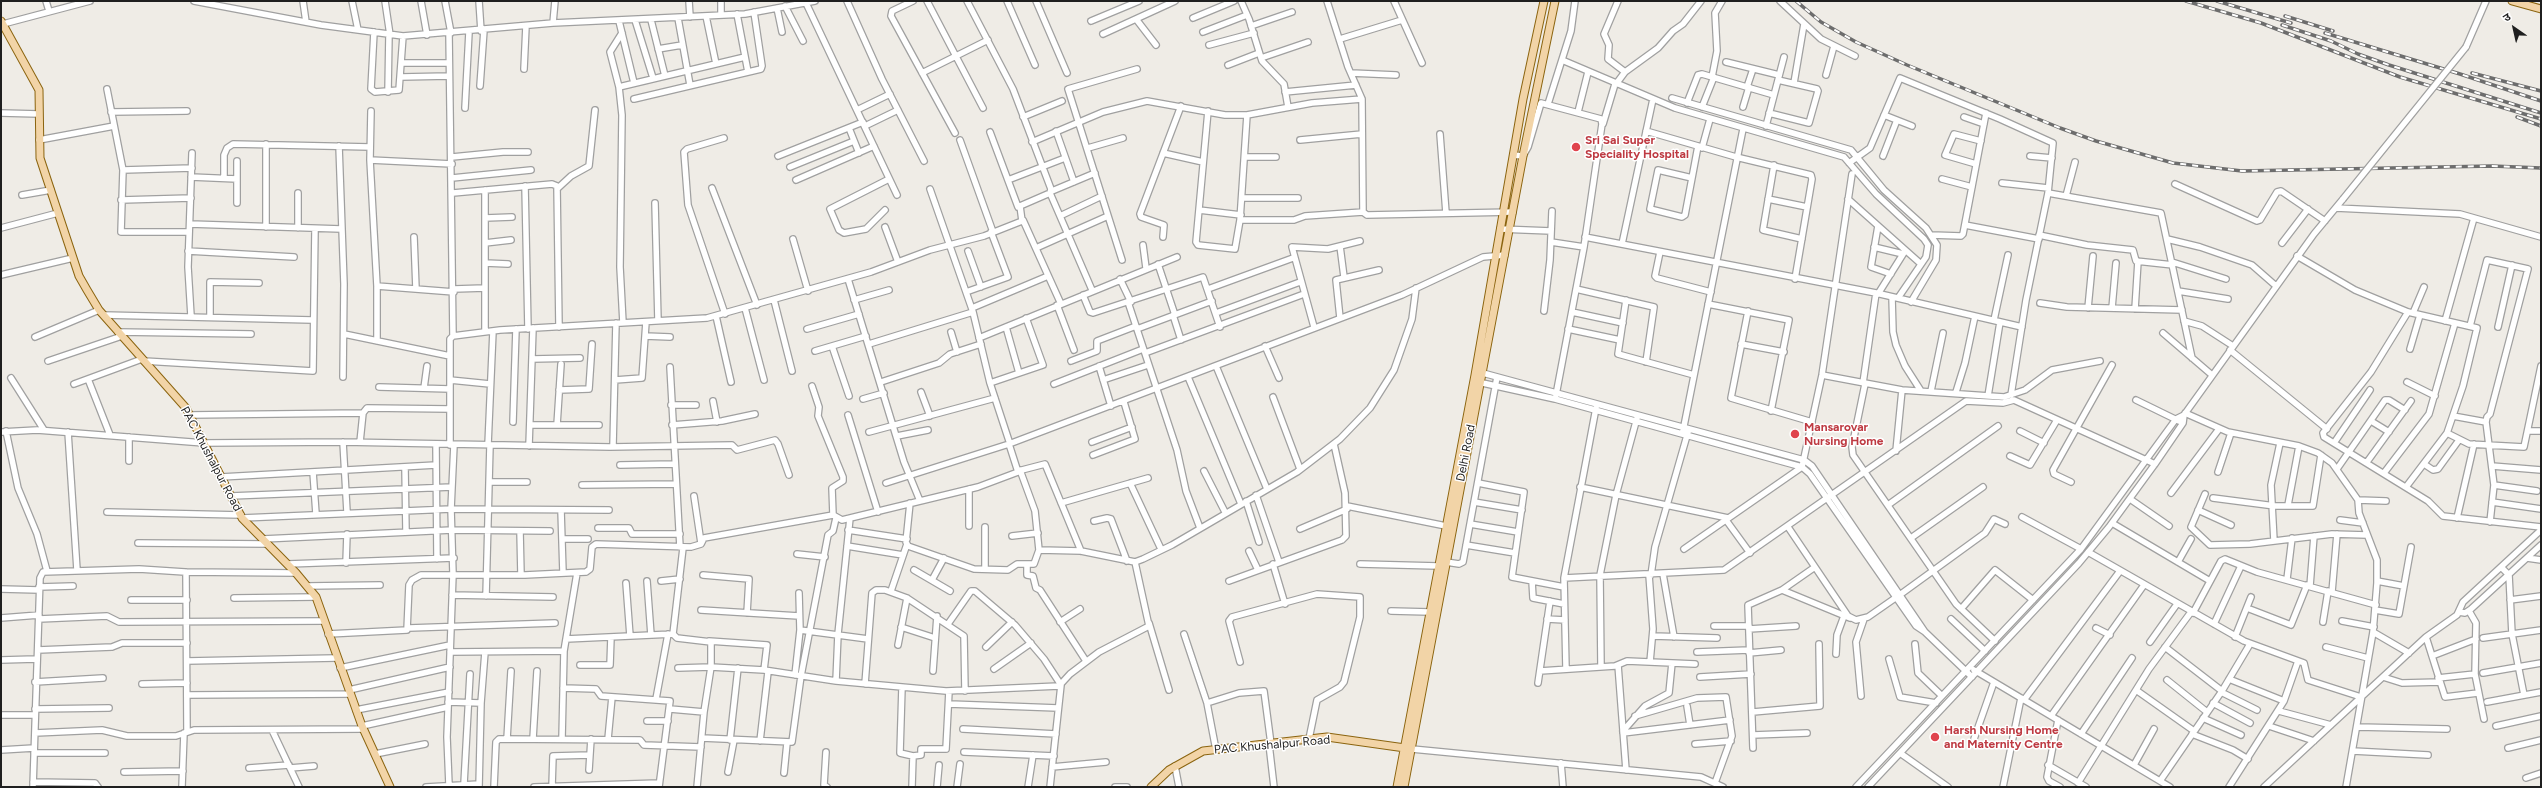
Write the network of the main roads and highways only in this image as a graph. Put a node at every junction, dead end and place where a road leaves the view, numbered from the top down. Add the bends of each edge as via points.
1 (1544, 1) edge
2 (1555, 1) edge
3 (2512, 1) edge
4 (2541, 9) edge
5 (2, 22) edge
6 (1479, 372) junction
7 (1477, 382) junction
8 (1408, 749) junction
9 (387, 787) edge
10 (1151, 787) edge
11 (1397, 787) edge
12 (1404, 787) edge

1 - 6 main road via 1520,113
2 - 6 main road
3 - 4 main road
5 - 9 main road, PAC Khushalpur Road via 39,90 40,158 83,283 101,312 189,415 241,516 316,597 336,658
6 - 7 main road
7 - 8 main road, Delhi Road via 1446,562
7 - 8 main road via 1438,566
8 - 10 main road, PAC Khushalpur Road via 1327,737 1204,751 1175,766
8 - 11 main road
8 - 12 main road, Delhi Road

